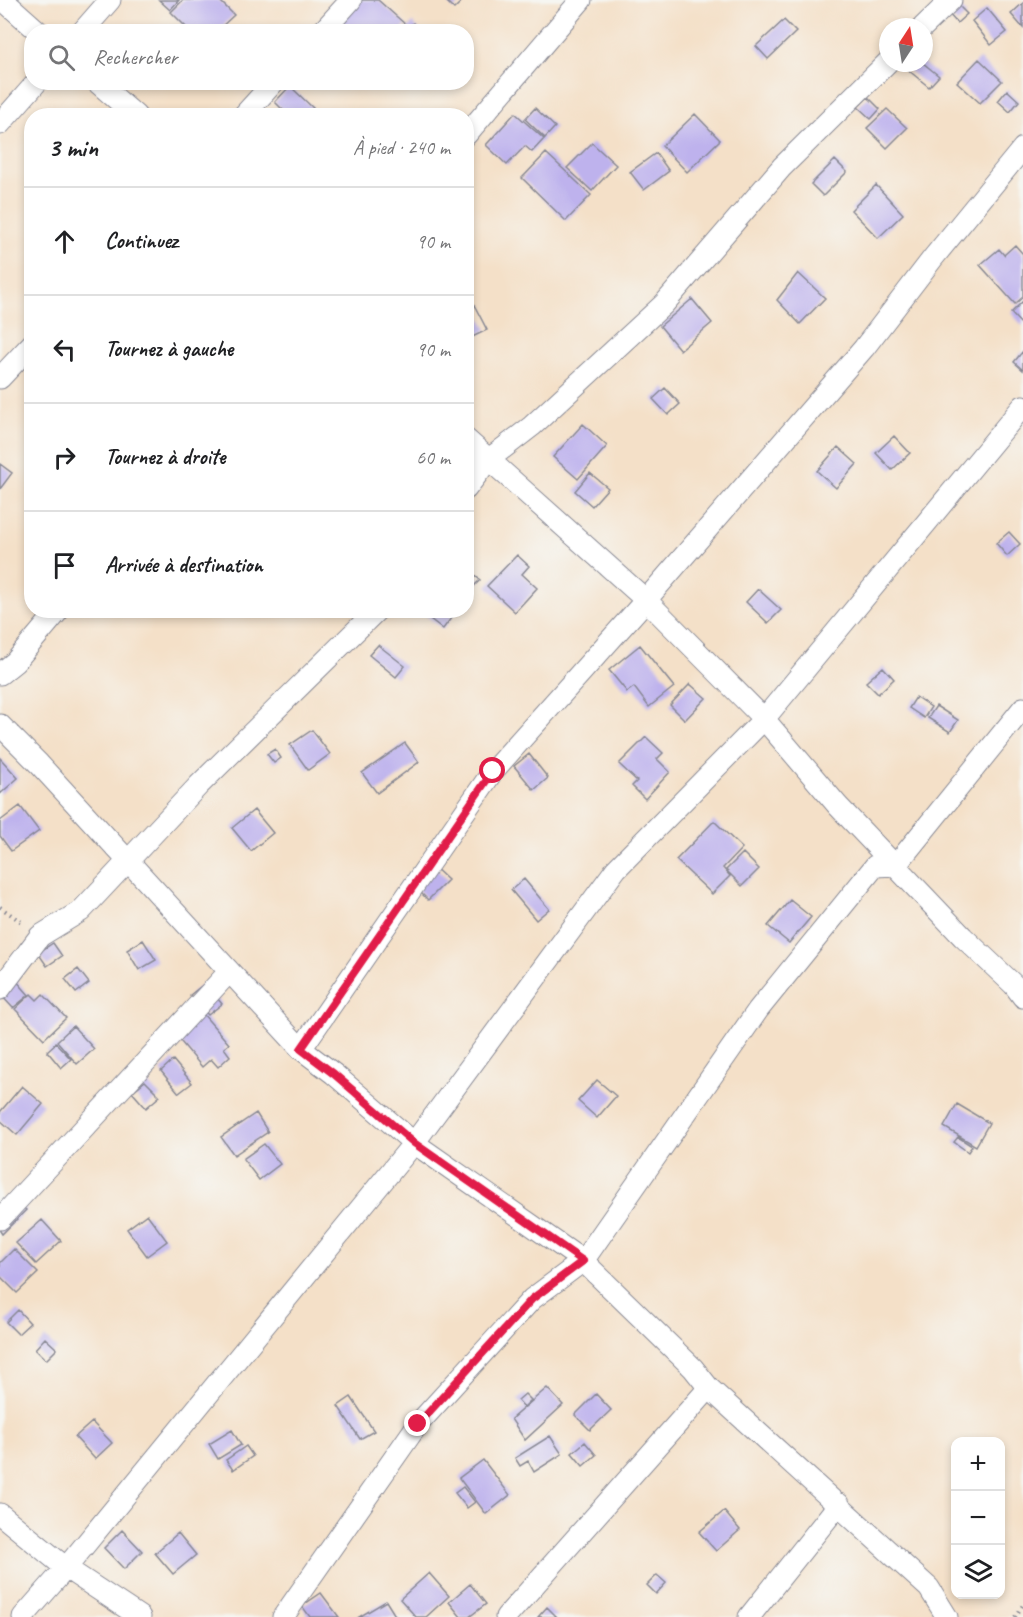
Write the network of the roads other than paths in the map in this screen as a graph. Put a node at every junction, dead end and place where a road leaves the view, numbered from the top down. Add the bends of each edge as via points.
1 (3, 0) edge
2 (110, 0) edge
3 (351, 0) edge
4 (581, 0) edge
5 (951, 0) edge
6 (932, 18) edge
7 (30, 24) edge
8 (89, 24) edge
9 (329, 24) edge
10 (879, 71) edge
11 (30, 90) edge
12 (106, 90) edge
13 (267, 90) edge
14 (127, 108) edge
15 (250, 108) edge
16 (0, 124) edge
17 (474, 126) edge
18 (1023, 148) edge
19 (24, 352) edge
20 (0, 378) edge
21 (1023, 406) edge
22 (474, 447) edge
23 (488, 460) junction
24 (474, 478) edge
25 (646, 600) junction
26 (52, 618) edge
27 (369, 618) edge
28 (0, 675) edge
29 (1023, 708) edge
30 (764, 719) junction
31 (0, 725) edge
32 (128, 862) junction
33 (896, 865) junction
34 (229, 972) junction
35 (1020, 985) edge
36 (0, 989) edge
37 (301, 1049) junction
38 (414, 1143) junction
39 (0, 1219) edge
40 (583, 1261) junction
41 (709, 1388) junction
42 (839, 1504) junction
43 (0, 1514) edge
44 (66, 1568) junction
45 (23, 1617) edge
46 (140, 1617) edge
47 (284, 1617) edge
48 (506, 1617) edge
49 (748, 1617) edge
50 (947, 1617) edge

1 - 7 street
2 - 8 street
3 - 9 street
4 - 17 street
5 - 6 street
10 - 23 street via 782,167 664,304 531,426
11 - 16 street
12 - 14 street
13 - 15 street
18 - 25 street via 864,348
19 - 20 street
21 - 30 street
22 - 23 street
23 - 24 street
23 - 25 street
25 - 30 street
25 - 37 street via 493,771
26 - 28 street
27 - 32 street via 199,785
29 - 33 street
30 - 33 street via 838,806
30 - 38 street via 616,869
31 - 32 street
32 - 34 street
32 - 36 street via 81,911 40,936
33 - 35 street via 963,937
33 - 40 street via 874,866 758,1010
34 - 37 street
34 - 39 street
37 - 38 street
38 - 40 street
38 - 44 street
40 - 41 street
40 - 47 street via 532,1299 418,1424
41 - 42 street
41 - 48 street
42 - 49 street
42 - 50 street via 929,1587
43 - 44 street
44 - 45 street
44 - 46 street

